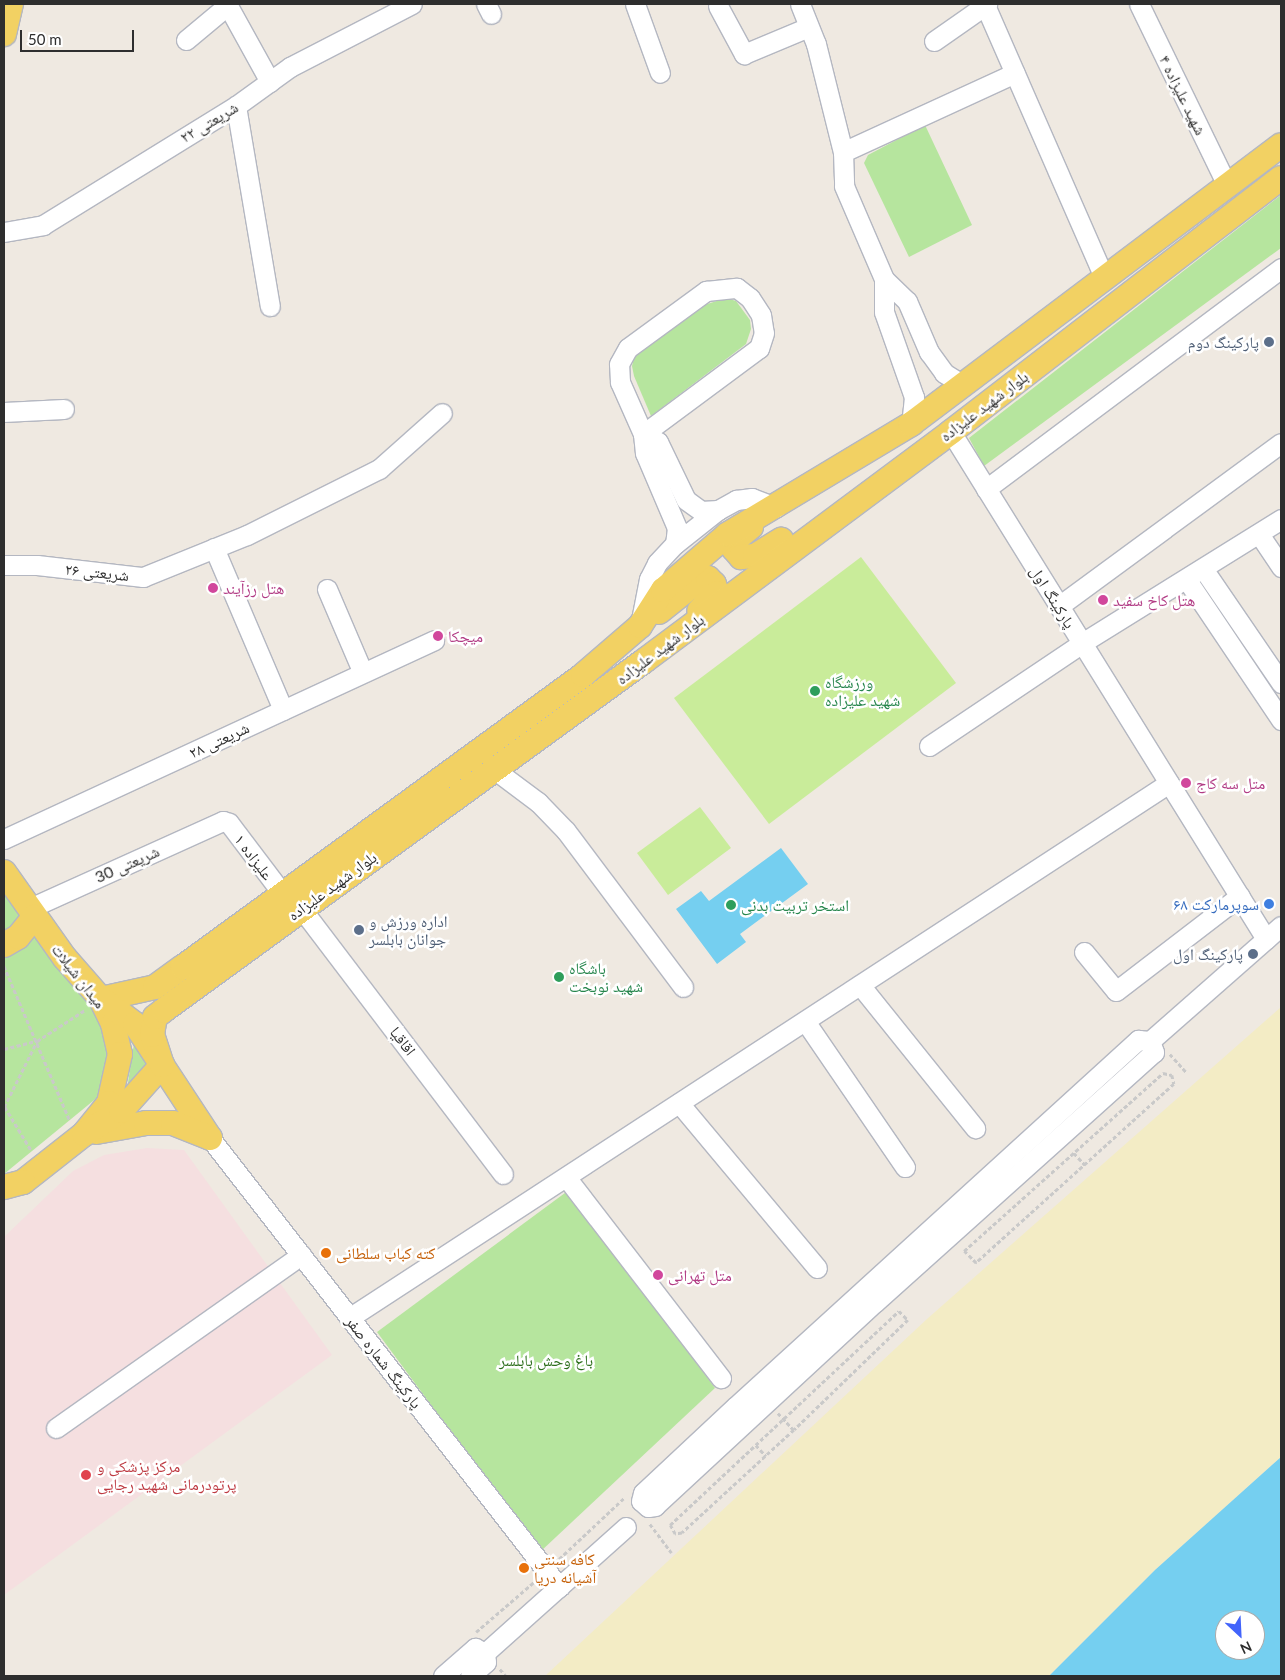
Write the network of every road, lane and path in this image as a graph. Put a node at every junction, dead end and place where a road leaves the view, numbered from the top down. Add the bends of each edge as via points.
1 (11, 4) edge
2 (228, 4) edge
3 (410, 4) edge
4 (635, 4) edge
5 (800, 4) edge
6 (986, 4) edge
7 (1139, 4) edge
8 (718, 6) dead end
9 (809, 27) junction
10 (4, 34) edge
11 (186, 40) dead end
12 (934, 41) dead end
13 (660, 72) dead end
14 (1015, 73) junction
15 (270, 82) junction
16 (236, 106) junction
17 (1281, 145) edge
18 (843, 152) junction
19 (1281, 178) edge
20 (1227, 185) junction
21 (4, 232) edge
22 (1281, 268) edge
23 (1104, 278) junction
24 (884, 279) junction
25 (270, 306) dead end
26 (963, 385) junction
27 (64, 408) dead end
28 (4, 412) edge
29 (442, 413) dead end
30 (911, 424) junction
31 (951, 432) junction
32 (643, 434) junction
33 (1281, 445) edge
34 (986, 489) junction
35 (776, 507) junction
36 (718, 510) junction
37 (836, 516) junction
38 (1281, 519) edge
39 (1259, 534) junction
40 (674, 544) junction
41 (214, 548) junction
42 (4, 565) edge
43 (1281, 567) edge
44 (1204, 570) junction
45 (1187, 580) junction
46 (327, 589) dead end
47 (1058, 606) junction
48 (640, 626) junction
49 (434, 640) dead end
50 (1082, 643) junction
51 (644, 661) junction
52 (363, 673) junction
53 (1281, 683) edge
54 (283, 710) junction
55 (1281, 720) edge
56 (929, 746) dead end
57 (495, 770) junction
58 (1169, 783) junction
59 (226, 821) joint
60 (4, 839) edge
61 (4, 872) edge
62 (282, 893) junction
63 (1240, 896) junction
64 (302, 908) junction
65 (31, 913) junction
66 (1281, 926) edge
67 (1266, 940) junction
68 (4, 945) edge
69 (1084, 952) dead end
70 (4, 966) edge
71 (860, 985) junction
72 (683, 986) dead end
73 (101, 1000) junction
74 (805, 1021) junction
75 (37, 1041) junction
76 (1150, 1041) junction
77 (4, 1049) edge
78 (162, 1065) junction
79 (679, 1103) junction
80 (4, 1107) edge
81 (975, 1128) dead end
82 (81, 1137) junction
83 (1060, 1137) junction
84 (210, 1138) junction
85 (1026, 1142) junction
86 (1074, 1153) junction
87 (1039, 1156) junction
88 (1085, 1165) junction
89 (42, 1167) junction
90 (905, 1167) dead end
91 (503, 1174) dead end
92 (566, 1177) junction
93 (13, 1185) edge
94 (4, 1197) edge
95 (301, 1255) junction
96 (817, 1268) dead end
97 (349, 1318) junction
98 (811, 1350) junction
99 (721, 1378) dead end
100 (776, 1409) dead end
101 (784, 1418) junction
102 (56, 1428) dead end
103 (794, 1430) junction
104 (756, 1445) junction
105 (766, 1456) junction
106 (626, 1528) dead end
107 (559, 1587) junction
108 (487, 1650) junction
109 (443, 1676) edge
110 (470, 1676) edge

1 - 10 main road
2 - 11 street
2 - 15 street
3 - 15 street, شریعتی ۲۲ via 290,67
4 - 13 street
5 - 9 street
6 - 12 street
6 - 14 street
7 - 20 street, شهید علیزاده ۴
8 - 9 street via 744,54
9 - 18 street
14 - 18 street
14 - 23 street
15 - 16 street, شریعتی ۲۲
16 - 21 street, شریعتی ۲۲ via 43,225
16 - 25 street
17 - 20 main road, بلوار شهید علیزاده
18 - 24 street via 844,186
19 - 31 main road, بلوار شهید علیزاده
20 - 23 main road, بلوار شهید علیزاده
22 - 34 street
23 - 26 main road, بلوار شهید علیزاده
24 - 26 street via 907,301 929,352 944,373
24 - 30 street via 884,312 914,397
26 - 30 main road, بلوار شهید علیزاده
27 - 28 street
29 - 41 street, شریعتی ۲۶ via 380,469
30 - 35 main road, بلوار شهید علیزاده
31 - 34 street, پارکینگ اول
31 - 37 main road, بلوار شهید علیزاده
32 - 32 street via 620,382 620,364 628,348 706,291 736,288 750,298 761,315 764,333 759,348
32 - 36 street via 658,442 686,500 702,511
32 - 40 street via 645,453 677,528
33 - 47 street
34 - 47 street, پارکینگ اول
35 - 36 street via 752,498 736,500
35 - 37 main road via 736,539 734,549 738,556 745,559 755,556 792,534
35 - 48 main road, بلوار شهید علیزاده via 750,520 701,554 663,590
36 - 40 street
37 - 51 main road, بلوار شهید علیزاده
38 - 39 street
39 - 43 street
39 - 44 street
40 - 48 street via 657,563 649,579
41 - 42 street, شریعتی ۲۶ via 143,577 37,565
41 - 54 street
44 - 45 street
44 - 53 street
45 - 50 street
45 - 55 street
46 - 52 street
47 - 50 street, پارکینگ اول
48 - 51 main road via 701,580 708,578 714,584 717,593 713,600
48 - 62 main road, بلوار شهید علیزاده via 583,675
49 - 52 street, شریعتی ۲۸
50 - 56 street
50 - 58 street, پارکینگ اول
51 - 57 main road, بلوار شهید علیزاده
52 - 54 street, شریعتی ۲۸
54 - 60 street, شریعتی ۲۸
57 - 64 main road, بلوار شهید علیزاده
57 - 72 street via 538,802 566,830
58 - 63 street, پارکینگ اول
58 - 71 street
59 - 62 street, علیزاده ۱
59 - 65 street, شریعتی 30
61 - 65 main road, میدان شیلات
62 - 73 main road, بلوار شهید علیزاده via 155,987
63 - 67 street, پارکینگ اول
63 - 69 street via 1116,991
64 - 78 main road, بلوار شهید علیزاده via 156,1018 152,1035
64 - 91 street, اقاقیا
65 - 68 main road via 18,937
65 - 73 main road, میدان شیلات
66 - 67 street
67 - 76 street
70 - 75 path
71 - 74 street
71 - 81 street
73 - 75 path
73 - 78 main road via 135,1024
73 - 82 main road, میدان شیلات via 115,1032 119,1064 108,1103
74 - 79 street
74 - 90 street
75 - 77 path
75 - 80 path
75 - 82 path
76 - 83 street via 1154,1052
76 - 85 street via 1138,1040
78 - 82 main road via 121,1111
78 - 84 main road
79 - 92 street
79 - 96 street
80 - 89 path
82 - 84 main road via 146,1123 173,1123
82 - 89 main road, میدان شیلات
83 - 86 path
83 - 87 street
84 - 95 street, پارکینگ شماره صفر
85 - 87 street
85 - 98 street
86 - 88 path
86 - 88 path via 1163,1073 1172,1076 1174,1084
86 - 88 path via 964,1251 976,1263
87 - 98 street
89 - 93 main road, میدان شیلات
92 - 97 street
92 - 99 street
93 - 94 main road, میدان شیلات
95 - 97 street, پارکینگ شماره صفر
95 - 102 street
97 - 107 street, پارکینگ شماره صفر
98 - 98 street via 643,1494 641,1501 648,1507 655,1506
100 - 101 path
101 - 103 path
101 - 103 path via 899,1311 908,1320
101 - 104 path
103 - 105 path
104 - 105 path
104 - 105 path via 670,1525 675,1534 682,1533
106 - 107 street
107 - 108 street
108 - 109 street via 474,1648
108 - 110 street via 486,1662

